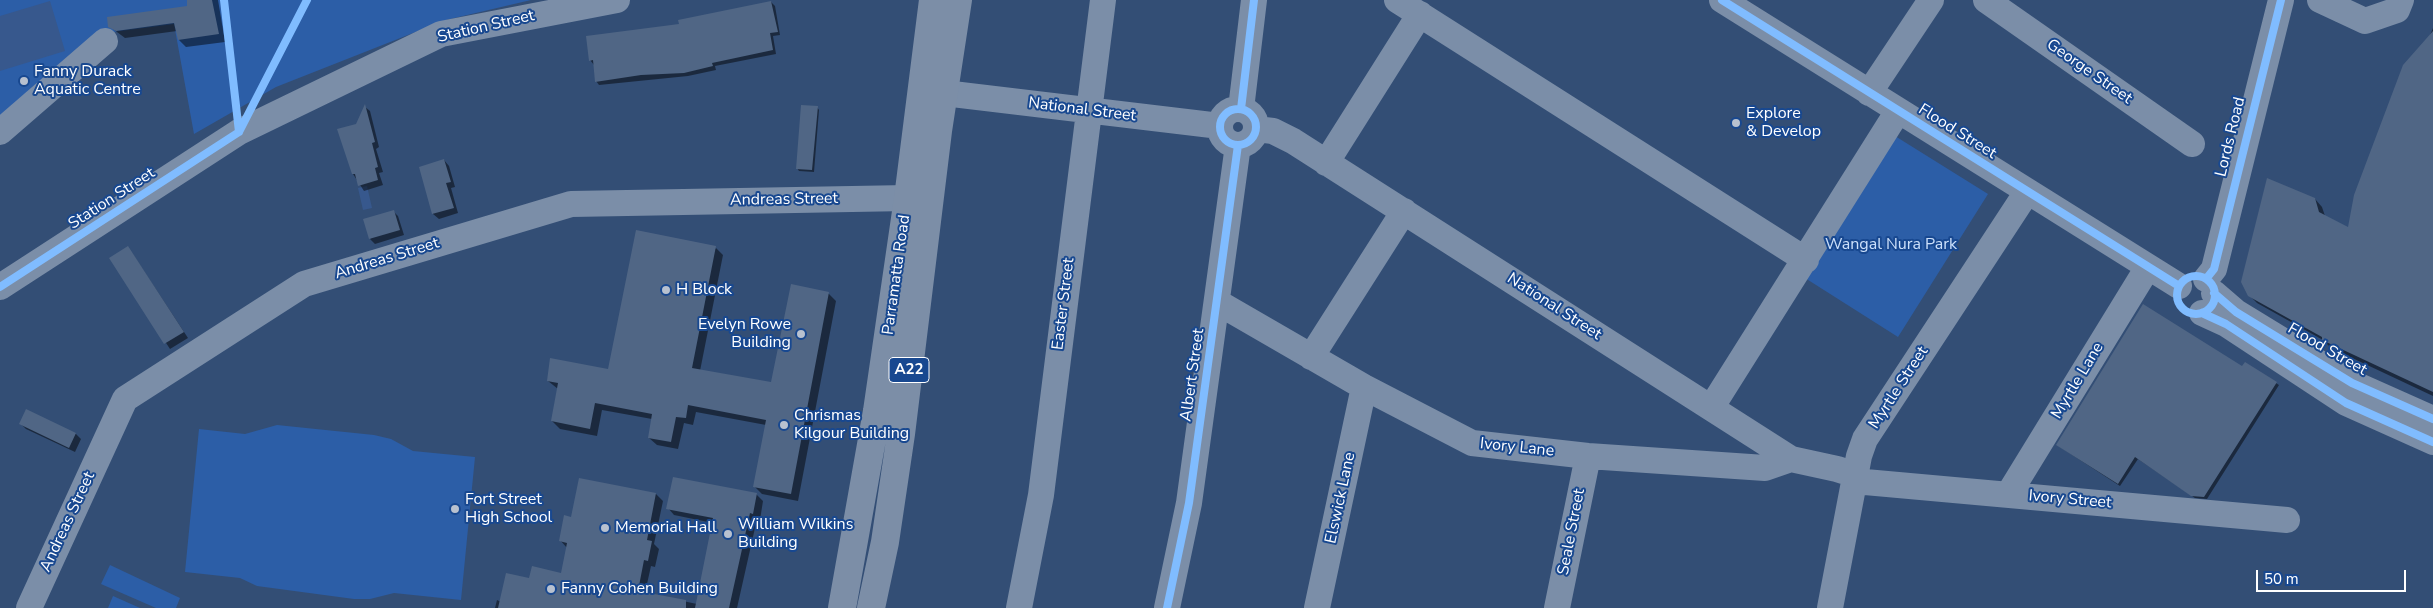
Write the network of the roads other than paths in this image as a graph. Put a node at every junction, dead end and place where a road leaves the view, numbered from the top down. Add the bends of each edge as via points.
1 (617, 0) edge
2 (933, 0) edge
3 (958, 0) edge
4 (1103, 0) edge
5 (1254, 0) edge
6 (1397, 0) edge
7 (1722, 0) edge
8 (1931, 0) edge
9 (1986, 0) edge
10 (2281, 0) edge
11 (2320, 0) edge
12 (2401, 0) edge
13 (1420, 14) junction
14 (104, 41) dead end
15 (944, 93) junction
16 (1869, 93) junction
17 (1088, 111) junction
18 (1898, 111) junction
19 (1239, 127) junction
20 (0, 132) edge
21 (2192, 144) dead end
22 (1326, 163) junction
23 (2027, 192) junction
24 (908, 198) junction
25 (1404, 211) junction
26 (1806, 260) junction
27 (2148, 267) junction
28 (0, 287) edge
29 (2207, 295) junction
30 (1217, 302) junction
31 (1311, 357) junction
32 (1364, 387) junction
33 (1711, 408) junction
34 (2433, 419) edge
35 (2433, 442) edge
36 (1588, 456) junction
37 (1790, 460) junction
38 (1856, 475) junction
39 (2008, 495) junction
40 (2287, 520) dead end
41 (29, 608) edge
42 (842, 608) edge
43 (871, 608) edge
44 (1019, 608) edge
45 (1167, 608) edge
46 (1317, 608) edge
47 (1557, 608) edge
48 (1830, 608) edge

1 - 28 street, Station Street via 441,34 239,132
2 - 24 highway, Parramatta Road / A22
3 - 15 highway, Parramatta Road / A22
4 - 17 street, Easter Street
5 - 19 street, Albert Street
6 - 13 street
7 - 16 street, Flood Street
8 - 16 street
9 - 21 street, George Street
10 - 29 street, Lords Road
11 - 12 street via 2365,21 2397,10
13 - 22 street
13 - 26 street
14 - 20 street
15 - 17 street, National Street
15 - 43 highway, Parramatta Road / A22 via 901,434 885,542
16 - 18 street, Flood Street
17 - 19 street, National Street
17 - 44 street, Easter Street via 1041,495
18 - 23 street, Flood Street
18 - 26 street
19 - 22 street, National Street via 1273,131
19 - 30 street, Albert Street
22 - 25 street, National Street
23 - 27 street, Flood Street
23 - 38 street, Myrtle Street via 1865,439
24 - 41 street, Andreas Street via 571,204 304,284 125,399
24 - 42 highway, Parramatta Road / A22 via 866,481
25 - 31 street
25 - 33 street, National Street
26 - 33 street
27 - 29 street, Flood Street via 2180,286 2177,297 2181,307 2191,313
27 - 39 street, Myrtle Lane
29 - 34 street, Flood Street via 2352,383
29 - 35 street, Flood Street via 2226,324 2346,403
30 - 31 street, Ivory Lane
30 - 45 street, Albert Street via 1189,504
31 - 32 street, Ivory Lane
32 - 36 street, Ivory Lane via 1472,443
32 - 46 street, Elswick Lane
33 - 37 street, National Street
36 - 37 street, Ivory Lane via 1765,468
36 - 47 street, Seale Street
37 - 38 street, National Street
38 - 39 street, Ivory Street via 1865,482
38 - 48 street, Myrtle Street
39 - 40 street, Ivory Street

